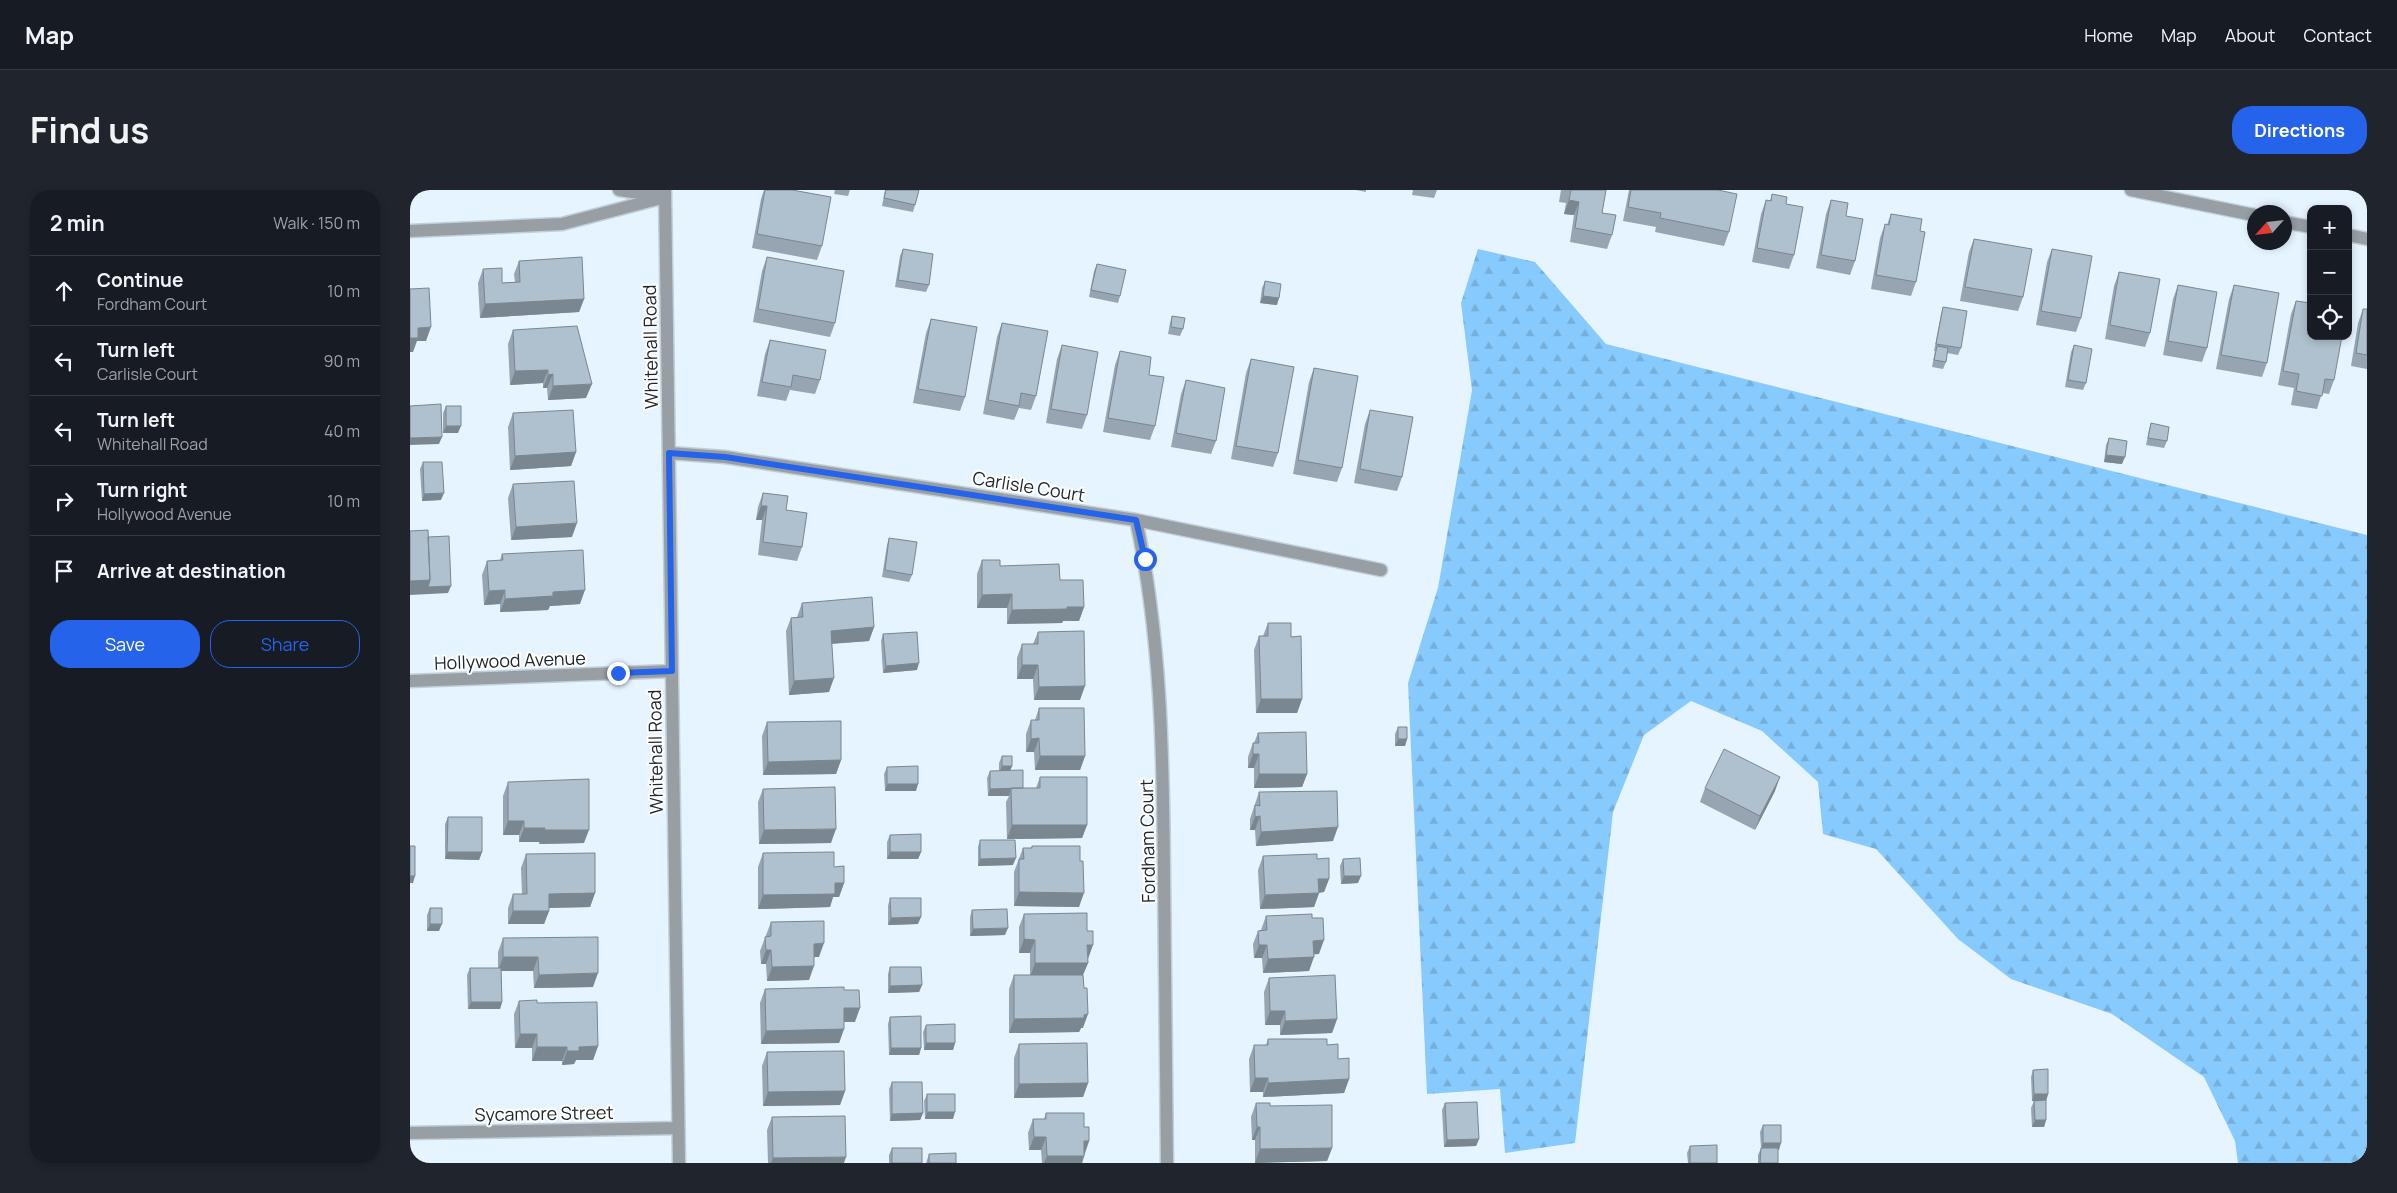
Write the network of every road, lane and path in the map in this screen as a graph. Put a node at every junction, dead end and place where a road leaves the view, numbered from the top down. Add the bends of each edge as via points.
1 (618, 190) edge
2 (2131, 190) edge
3 (665, 194) edge
4 (2247, 215) edge
5 (2292, 223) edge
6 (2307, 226) edge
7 (410, 231) edge
8 (2352, 236) edge
9 (2367, 239) edge
10 (669, 453) junction
11 (1136, 520) junction
12 (1381, 570) dead end
13 (672, 671) junction
14 (410, 682) edge
15 (678, 1128) junction
16 (410, 1133) edge
17 (679, 1163) edge
18 (1167, 1163) edge

1 - 3 street
2 - 4 street
3 - 7 street via 562,224
3 - 10 street, Whitehall Road
5 - 6 street
8 - 9 street
10 - 11 street, Carlisle Court via 725,457
10 - 13 street, Whitehall Road
11 - 12 street, Carlisle Court
11 - 18 street, Fordham Court via 1145,559 1156,641 1163,760
13 - 14 street, Hollywood Avenue
13 - 15 street, Whitehall Road
15 - 16 street, Sycamore Street
15 - 17 street, Whitehall Road

